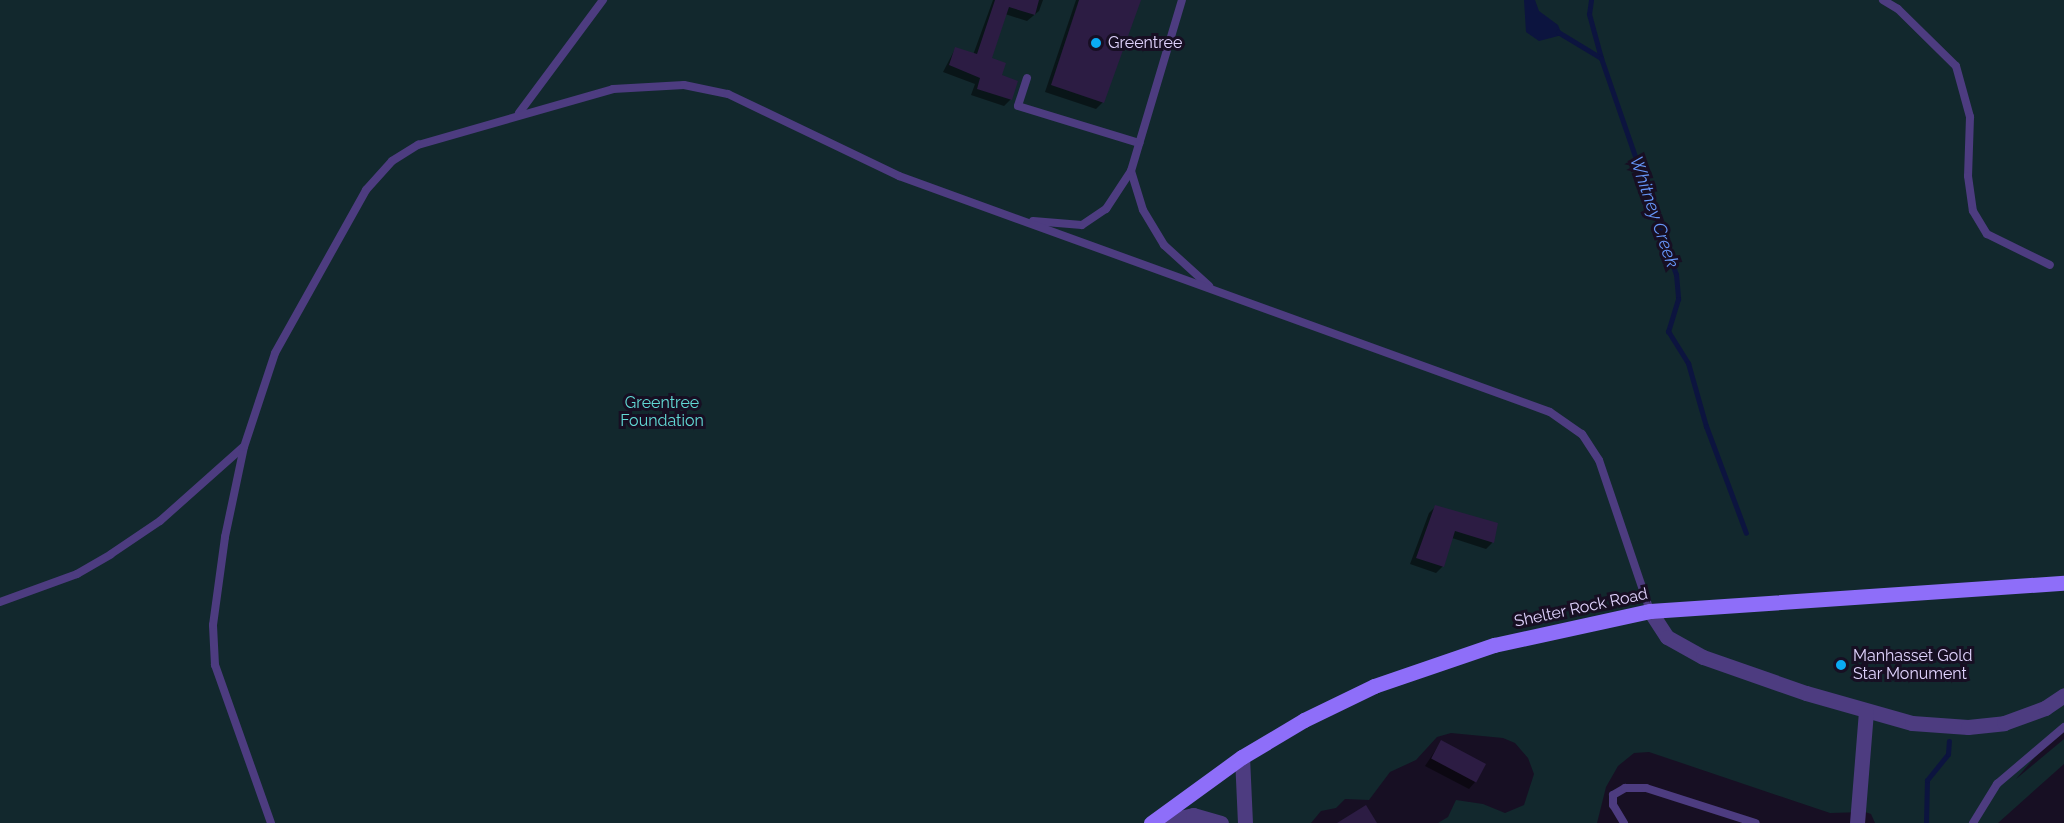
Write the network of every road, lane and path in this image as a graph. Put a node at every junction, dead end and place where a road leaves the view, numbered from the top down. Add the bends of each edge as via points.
1 (603, 0) edge
2 (1182, 0) edge
3 (1883, 0) edge
4 (1027, 78) dead end
5 (519, 113) junction
6 (1139, 142) junction
7 (1131, 171) junction
8 (1022, 220) junction
9 (2050, 265) dead end
10 (1212, 289) junction
11 (244, 447) junction
12 (2064, 582) edge
13 (0, 602) edge
14 (1650, 611) junction
15 (2064, 695) edge
16 (1866, 711) junction
17 (2064, 727) edge
18 (1242, 757) junction
19 (271, 823) edge
20 (1150, 823) edge
21 (1156, 823) edge
22 (1221, 823) edge
23 (1245, 823) edge
24 (1624, 823) edge
25 (1756, 823) edge
26 (1857, 823) edge
27 (1972, 823) edge

1 - 5 lane
2 - 6 lane
3 - 9 lane via 1898,9 1956,66 1970,117 1968,176 1973,210 1988,234
4 - 6 lane via 1018,106
5 - 8 lane via 613,89 684,85 728,94 899,176
5 - 11 lane via 418,145 392,161 366,190 275,353
6 - 7 lane
7 - 8 lane via 1106,209 1082,225
7 - 10 lane via 1143,210 1164,245
8 - 10 lane
10 - 14 lane via 1550,412 1582,434 1599,460
11 - 13 lane via 160,521 111,555 77,574
11 - 19 lane via 225,537 213,625 215,665
12 - 14 main road, Shelter Rock Road
14 - 16 street via 1667,637 1703,657
14 - 18 main road, Shelter Rock Road via 1594,621 1435,662 1374,686
15 - 16 street via 2022,718 1968,727 1912,723
16 - 26 street
17 - 27 lane via 1997,784
18 - 20 main road, Shelter Rock Road
18 - 23 street
21 - 22 street via 1192,815
24 - 25 lane via 1612,805 1613,795 1625,788 1646,788

